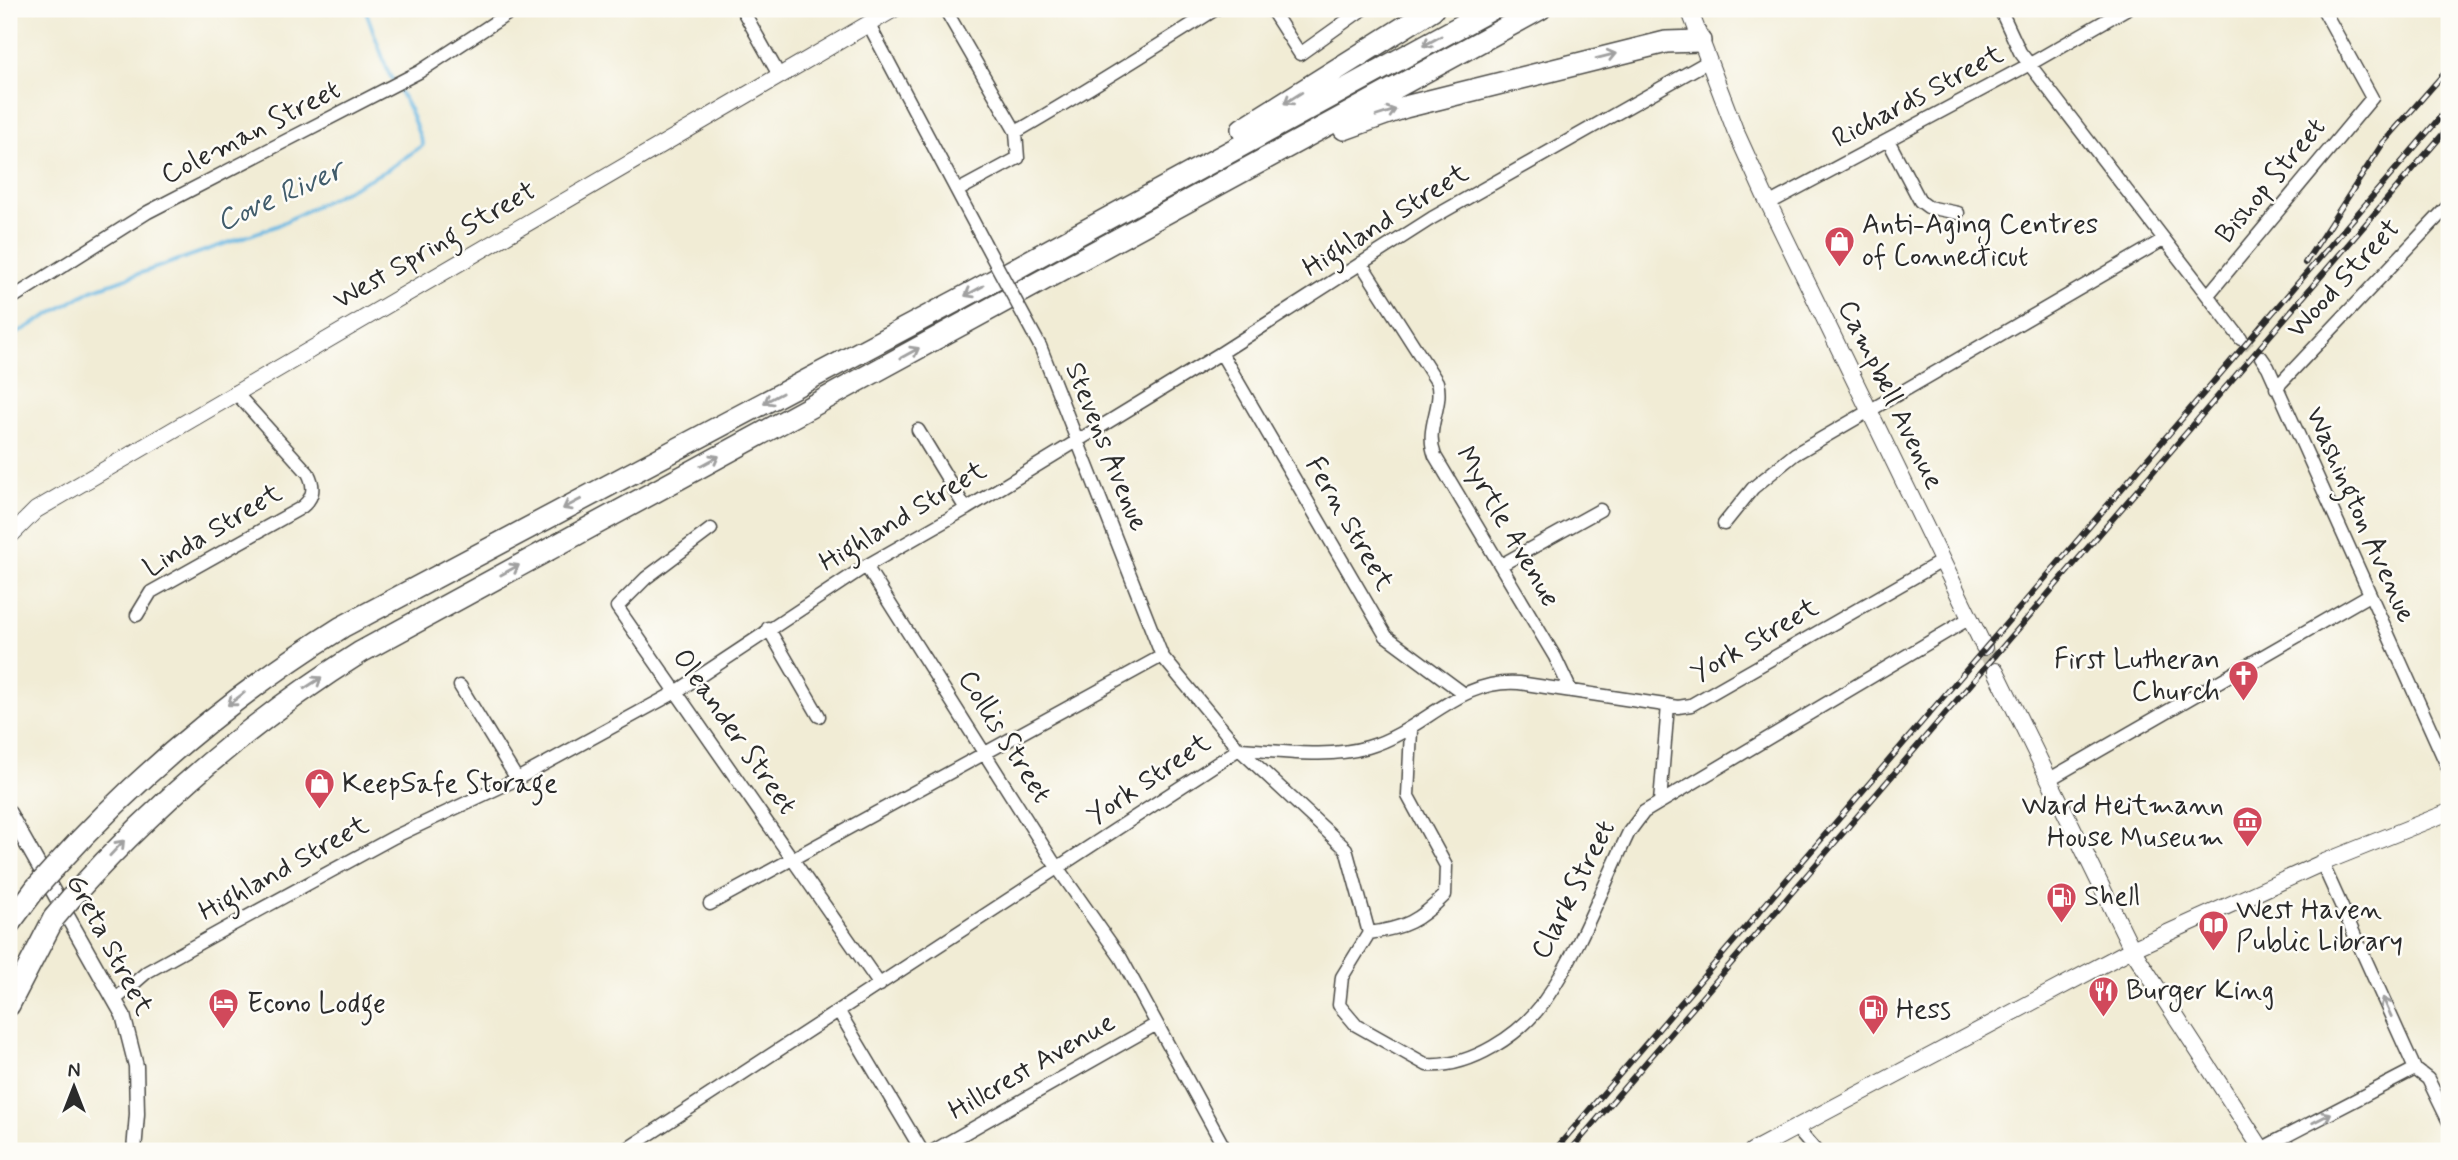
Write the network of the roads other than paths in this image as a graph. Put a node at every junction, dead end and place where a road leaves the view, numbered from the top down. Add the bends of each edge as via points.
1 (515, 9) edge
2 (742, 9) edge
3 (894, 9) edge
4 (945, 9) edge
5 (1216, 9) edge
6 (1271, 9) edge
7 (1363, 9) edge
8 (1433, 9) edge
9 (1492, 9) edge
10 (1540, 9) edge
11 (1689, 9) edge
12 (2000, 9) edge
13 (2126, 9) edge
14 (2323, 9) edge
15 (869, 25) junction
16 (1700, 41) junction
17 (1707, 62) junction
18 (2030, 64) junction
19 (779, 75) junction
20 (1016, 132) junction
21 (1888, 140) junction
22 (957, 191) junction
23 (1768, 204) junction
24 (2445, 208) edge
25 (1168, 212) junction
26 (1958, 213) dead end
27 (2449, 225) edge
28 (2163, 240) junction
29 (1059, 244) junction
30 (1361, 263) junction
31 (2208, 295) junction
32 (9, 300) edge
33 (2241, 339) tunnel mouth
34 (1221, 353) junction
35 (2261, 357) tunnel mouth
36 (2276, 388) junction
37 (235, 392) junction
38 (1870, 412) junction
39 (918, 430) dead end
40 (1078, 439) junction
41 (965, 509) junction
42 (1600, 510) dead end
43 (1724, 524) dead end
44 (711, 529) dead end
45 (9, 537) edge
46 (1942, 561) junction
47 (1501, 565) junction
48 (866, 566) junction
49 (2369, 595) junction
50 (137, 615) dead end
51 (1970, 618) junction
52 (768, 628) junction
53 (1984, 647) tunnel mouth
54 (1162, 656) junction
55 (1996, 671) tunnel mouth
56 (460, 686) dead end
57 (1571, 691) junction
58 (676, 692) junction
59 (1463, 693) junction
60 (1668, 705) junction
61 (819, 716) dead end
62 (1411, 730) junction
63 (1240, 749) junction
64 (985, 752) junction
65 (2449, 770) edge
66 (517, 779) junction
67 (2048, 779) junction
68 (1660, 802) junction
69 (2449, 812) edge
70 (9, 813) edge
71 (793, 860) junction
72 (2322, 863) junction
73 (1059, 869) junction
74 (710, 904) dead end
75 (54, 918) junction
76 (9, 924) edge
77 (1368, 933) junction
78 (2132, 949) junction
79 (9, 980) edge
80 (880, 985) junction
81 (116, 999) junction
82 (9, 1005) edge
83 (838, 1012) junction
84 (1155, 1025) junction
85 (2415, 1069) junction
86 (2449, 1122) edge
87 (1796, 1128) junction
88 (2262, 1150) edge
89 (134, 1151) edge
90 (624, 1151) edge
91 (922, 1151) edge
92 (933, 1151) edge
93 (1226, 1151) edge
94 (1752, 1151) edge
95 (1816, 1151) edge

1 - 32 street, Coleman Street via 396,85 148,212
2 - 19 street
3 - 15 main road, West Spring Street
4 - 20 street
5 - 20 street
6 - 7 street via 1300,54
8 -> 29 highway
9 -> 29 highway
10 - 25 highway
11 - 16 main road, Campbell Avenue
12 - 18 street
13 - 18 street, Richards Street
14 - 31 street, Bishop Street via 2372,98
15 - 19 main road, West Spring Street
15 - 22 street, Stevens Avenue
16 - 17 main road, Campbell Avenue
25 -> 16 highway via 1355,123 1666,42
17 - 23 main road, Campbell Avenue
17 - 30 street, Highland Street
18 - 21 street, Richards Street
18 - 28 street
19 - 37 main road, West Spring Street
20 - 22 street via 1018,158
21 - 23 street, Richards Street
21 - 26 street via 1920,201
22 - 40 street, Stevens Avenue, bridge via 1040,346
23 - 38 main road, Campbell Avenue
24 - 27 street
24 - 36 street, Wood Street
75 -> 25 highway, bridge via 151,813 207,762 340,666
28 - 31 street
28 - 38 street
29 -> 76 highway, bridge via 342,627 247,691 188,738 113,806 36,888
30 - 34 street, Highland Street
30 - 47 street, Myrtle Avenue via 1437,382 1433,449
31 - 33 street
34 - 40 street, Highland Street
34 - 59 street, Fern Street via 1386,636
35 - 36 street, Washington Avenue
36 - 49 street, Washington Avenue
37 - 45 main road, West Spring Street via 36,510
37 - 50 street, Linda Street via 307,473 312,496 299,509 151,592
38 - 43 street via 1795,454 1753,488
38 - 46 main road, Campbell Avenue
39 - 41 street
40 - 41 street, Highland Street
40 - 54 street, Stevens Avenue
41 - 48 street, Highland Street
42 - 47 street
44 - 58 street, Oleander Street via 646,578 617,607
46 - 51 main road, Campbell Avenue
46 - 60 street, York Street via 1698,703
47 - 57 street, Myrtle Avenue
48 - 52 street, Highland Street
48 - 64 street, Collis Street
49 - 65 street, Washington Avenue
49 - 67 street
51 - 53 main road, Campbell Avenue
51 - 68 street, Clark Street
52 - 58 street, Highland Street
52 - 61 street
54 - 63 street, Stevens Avenue
54 - 64 street
55 - 67 main road
56 - 66 street
57 - 59 street, York Street via 1507,682
57 - 60 street, York Street
58 - 66 street, Highland Street
58 - 71 street, Oleander Street
59 - 62 street, York Street
60 - 68 street
62 - 63 street, York Street via 1349,752
62 - 77 street via 1408,796 1446,866 1445,895 1402,928
63 - 73 street, York Street
63 - 77 street, Stevens Avenue via 1346,849
64 - 71 street
64 - 73 street, Collis Street
66 - 81 street, Highland Street via 394,837 230,926 147,972
67 - 78 main road
68 - 77 street, Clark Street via 1644,812 1629,832 1545,1000 1520,1027 1466,1059 1439,1066 1419,1062 1356,1025 1339,1005 1342,977
69 - 72 main road
70 - 81 street, Greta Street
71 - 74 street
71 - 80 street, Oleander Street
72 - 78 main road
85 -> 72 street
73 - 80 street, York Street
73 - 84 street, Collis Street via 1121,958
75 - 79 highway
75 - 82 highway
78 - 87 main road
78 - 88 main road
80 - 83 street, York Street
81 - 89 street, Greta Street via 136,1066
83 - 90 street, York Street
83 - 91 street
84 - 92 street, Hillcrest Avenue
84 - 93 street, Collis Street
85 - 86 street via 2428,1079
88 -> 85 street
87 - 94 main road
87 - 95 street

